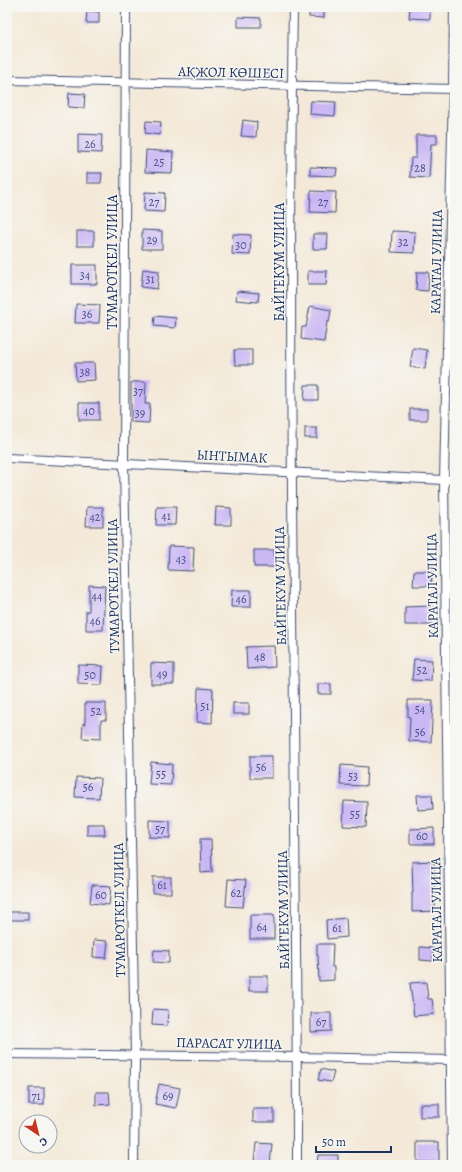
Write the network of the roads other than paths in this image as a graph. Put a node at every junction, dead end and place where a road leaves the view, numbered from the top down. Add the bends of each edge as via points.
1 (126, 7) edge
2 (293, 7) edge
3 (454, 7) edge
4 (7, 80) edge
5 (126, 83) junction
6 (292, 86) junction
7 (454, 89) edge
8 (7, 458) edge
9 (124, 464) junction
10 (292, 472) junction
11 (455, 479) edge
12 (444, 480) junction
13 (7, 1054) edge
14 (135, 1055) junction
15 (297, 1057) junction
16 (451, 1060) junction
17 (134, 1165) edge
18 (297, 1165) edge
19 (452, 1165) edge

1 - 5 street, ТУМАРОТКЕЛ УЛИЦА
2 - 6 street, БАЙГЕКУМ УЛИЦА
3 - 7 street, КАРАТАЛ УЛИЦА
4 - 5 street, АҚЖОЛ КӨШЕСІ
5 - 6 street, АҚЖОЛ КӨШЕСІ
5 - 9 street, ТУМАРОТКЕЛ УЛИЦА
6 - 7 street, АҚЖОЛ КӨШЕСІ
6 - 10 street, БАЙГЕКУМ УЛИЦА
7 - 12 street, КАРАТАЛ УЛИЦА
8 - 9 street, ЫНТЫМАК
9 - 10 street, ЫНТЫМАК
9 - 14 street, ТУМАРОТКЕЛ УЛИЦА
10 - 12 street, ЫНТЫМАК
10 - 15 street, БАЙГЕКУМ УЛИЦА
11 - 12 street, ЫНТЫМАК
12 - 16 street, КАРАТАЛ УЛИЦА
13 - 14 street, ПАРАСАТ УЛИЦА
14 - 15 street, ПАРАСАТ УЛИЦА
14 - 17 street, ТУМАРОТКЕЛ УЛИЦА
15 - 16 street, ПАРАСАТ УЛИЦА
15 - 18 street, БАЙГЕКУМ УЛИЦА
16 - 19 street, КАРАТАЛ УЛИЦА

